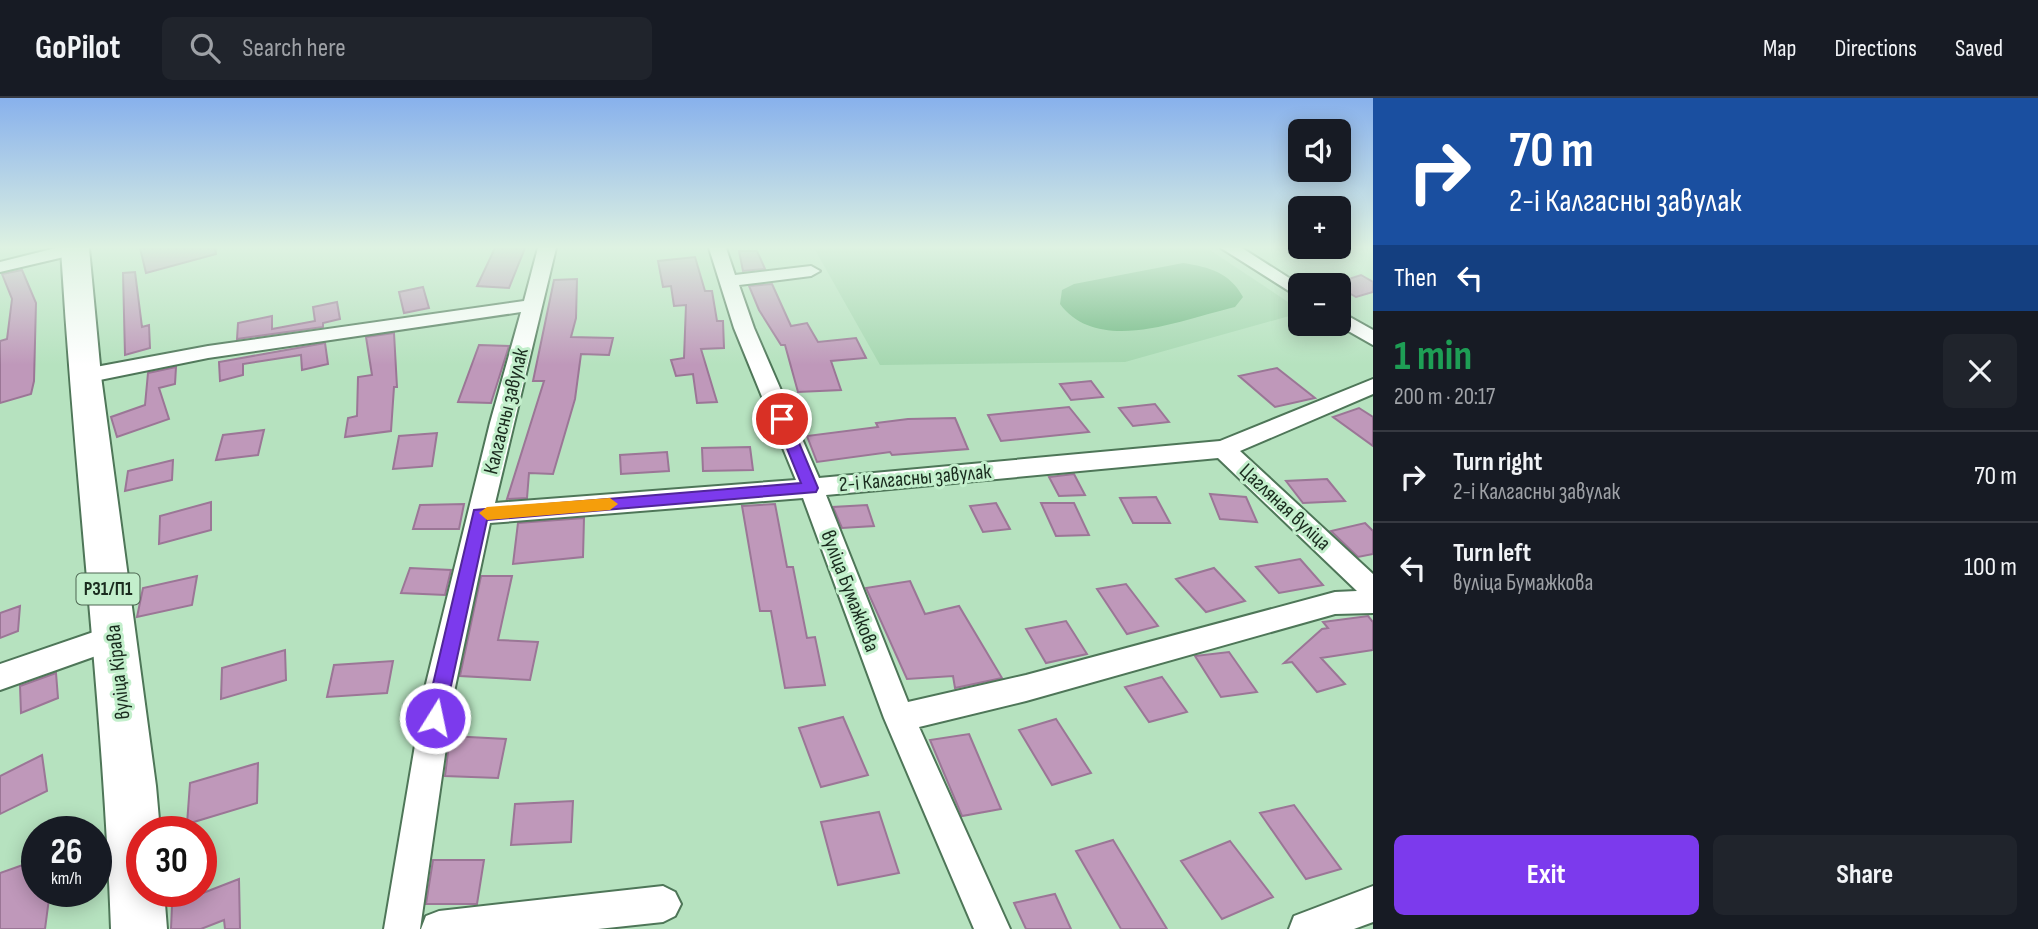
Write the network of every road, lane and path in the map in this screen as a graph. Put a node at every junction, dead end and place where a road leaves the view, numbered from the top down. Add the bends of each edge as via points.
1 (78, 287) edge
2 (537, 287) edge
3 (730, 287) edge
4 (533, 305) junction
5 (1351, 325) edge
6 (1373, 339) edge
7 (85, 376) junction
8 (1373, 386) edge
9 (1223, 449) junction
10 (811, 488) junction
11 (480, 514) junction
12 (1373, 590) edge
13 (1373, 602) edge
14 (114, 637) junction
15 (0, 677) edge
16 (899, 718) junction
17 (663, 904) dead end
18 (1373, 904) edge
19 (139, 929) edge
20 (402, 929) edge
21 (439, 929) edge
22 (992, 929) edge
23 (1307, 929) edge

1 - 7 main road, вуліца Кірава / Р31/П1
2 - 4 street, Калгасны завулак
3 - 10 street, вуліца Бумажкова
4 - 7 street via 208,352
4 - 11 street, Калгасны завулак
5 - 6 street
7 - 14 main road, вуліца Кірава / Р31/П1
8 - 9 street, Цагляная вуліца
9 - 10 street, 2-і Калгасны завулак
9 - 12 street, Цагляная вуліца
10 - 11 street, 2-і Калгасны завулак
10 - 16 street, вуліца Бумажкова
11 - 20 street, Калгасны завулак via 439,692
13 - 16 street via 1335,603
14 - 15 street
14 - 19 main road, вуліца Кірава / Р31/П1 via 131,786
16 - 22 street, вуліца Бумажкова
17 - 21 street
18 - 23 street

